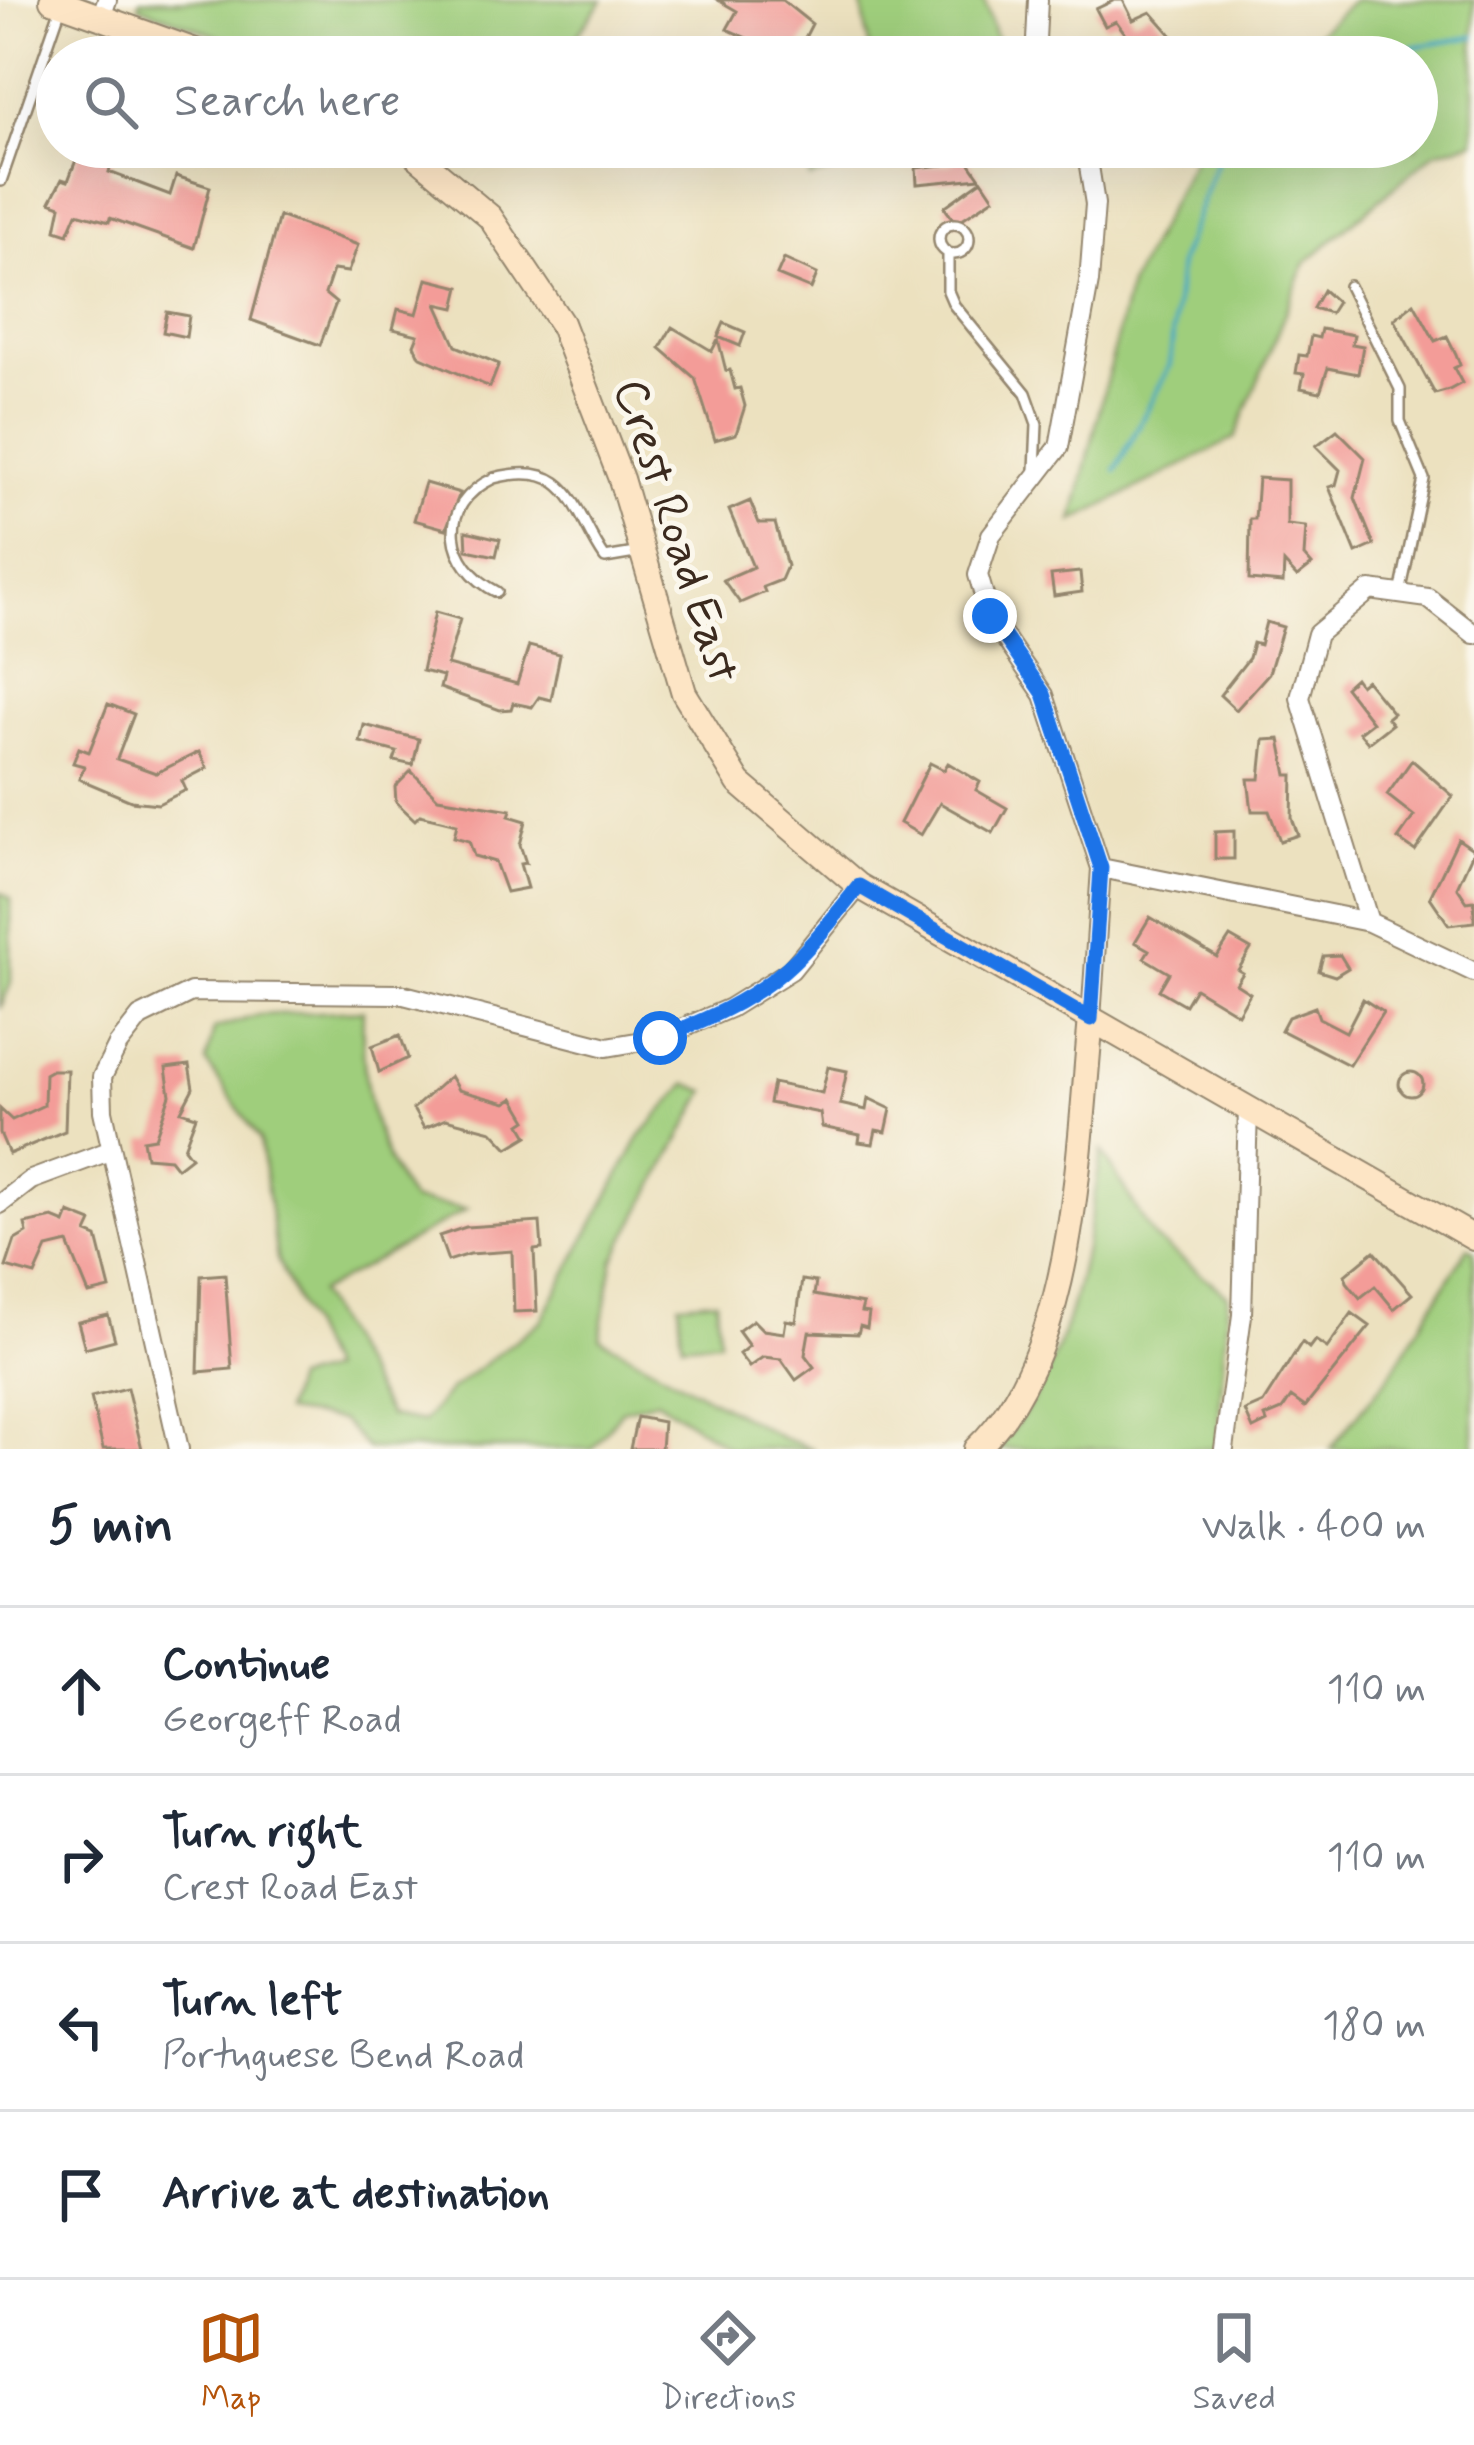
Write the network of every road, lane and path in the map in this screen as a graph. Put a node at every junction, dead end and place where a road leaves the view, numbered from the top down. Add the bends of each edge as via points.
1 (1038, 0) edge
2 (57, 2) edge
3 (104, 9) edge
4 (47, 36) edge
5 (165, 36) edge
6 (1036, 36) edge
7 (36, 70) edge
8 (431, 168) edge
9 (1089, 168) edge
10 (2, 181) edge
11 (947, 253) dead end
12 (1349, 286) dead end
13 (1034, 486) junction
14 (641, 552) junction
15 (497, 592) dead end
16 (1400, 594) junction
17 (1474, 634) edge
18 (1101, 868) junction
19 (859, 886) junction
20 (1369, 922) junction
21 (1474, 972) edge
22 (1091, 1019) junction
23 (1248, 1109) junction
24 (109, 1151) junction
25 (0, 1204) edge
26 (1474, 1238) edge
27 (179, 1449) edge
28 (976, 1449) edge
29 (1224, 1449) edge

1 - 6 street
2 - 3 street
2 - 4 lane
3 - 5 street
7 - 10 lane
8 - 14 street, Crest Road East via 490,218 561,322 622,479
9 - 13 street via 1089,282 1059,447
11 - 13 lane via 954,305 1032,406
12 - 16 lane via 1400,388 1400,422 1424,479
13 - 18 street via 991,535 978,575 990,616 1044,694
14 - 15 lane via 605,559 561,484 494,478 459,513 453,539 468,575
14 - 19 street, Crest Road East via 670,658 700,725 739,783
16 - 17 street via 1428,598
16 - 20 street via 1370,590 1317,634 1300,698
18 - 20 street
18 - 22 street
19 - 22 street, Crest Road East
19 - 24 street via 791,970 765,988 709,1019 621,1048 400,994 191,992 140,1016 102,1077
20 - 21 street
22 - 23 street, Crest Road East
22 - 28 street via 1056,1297 1017,1396
23 - 26 street, Crest Road East
23 - 29 street via 1241,1315
24 - 25 street via 31,1180
24 - 27 street

